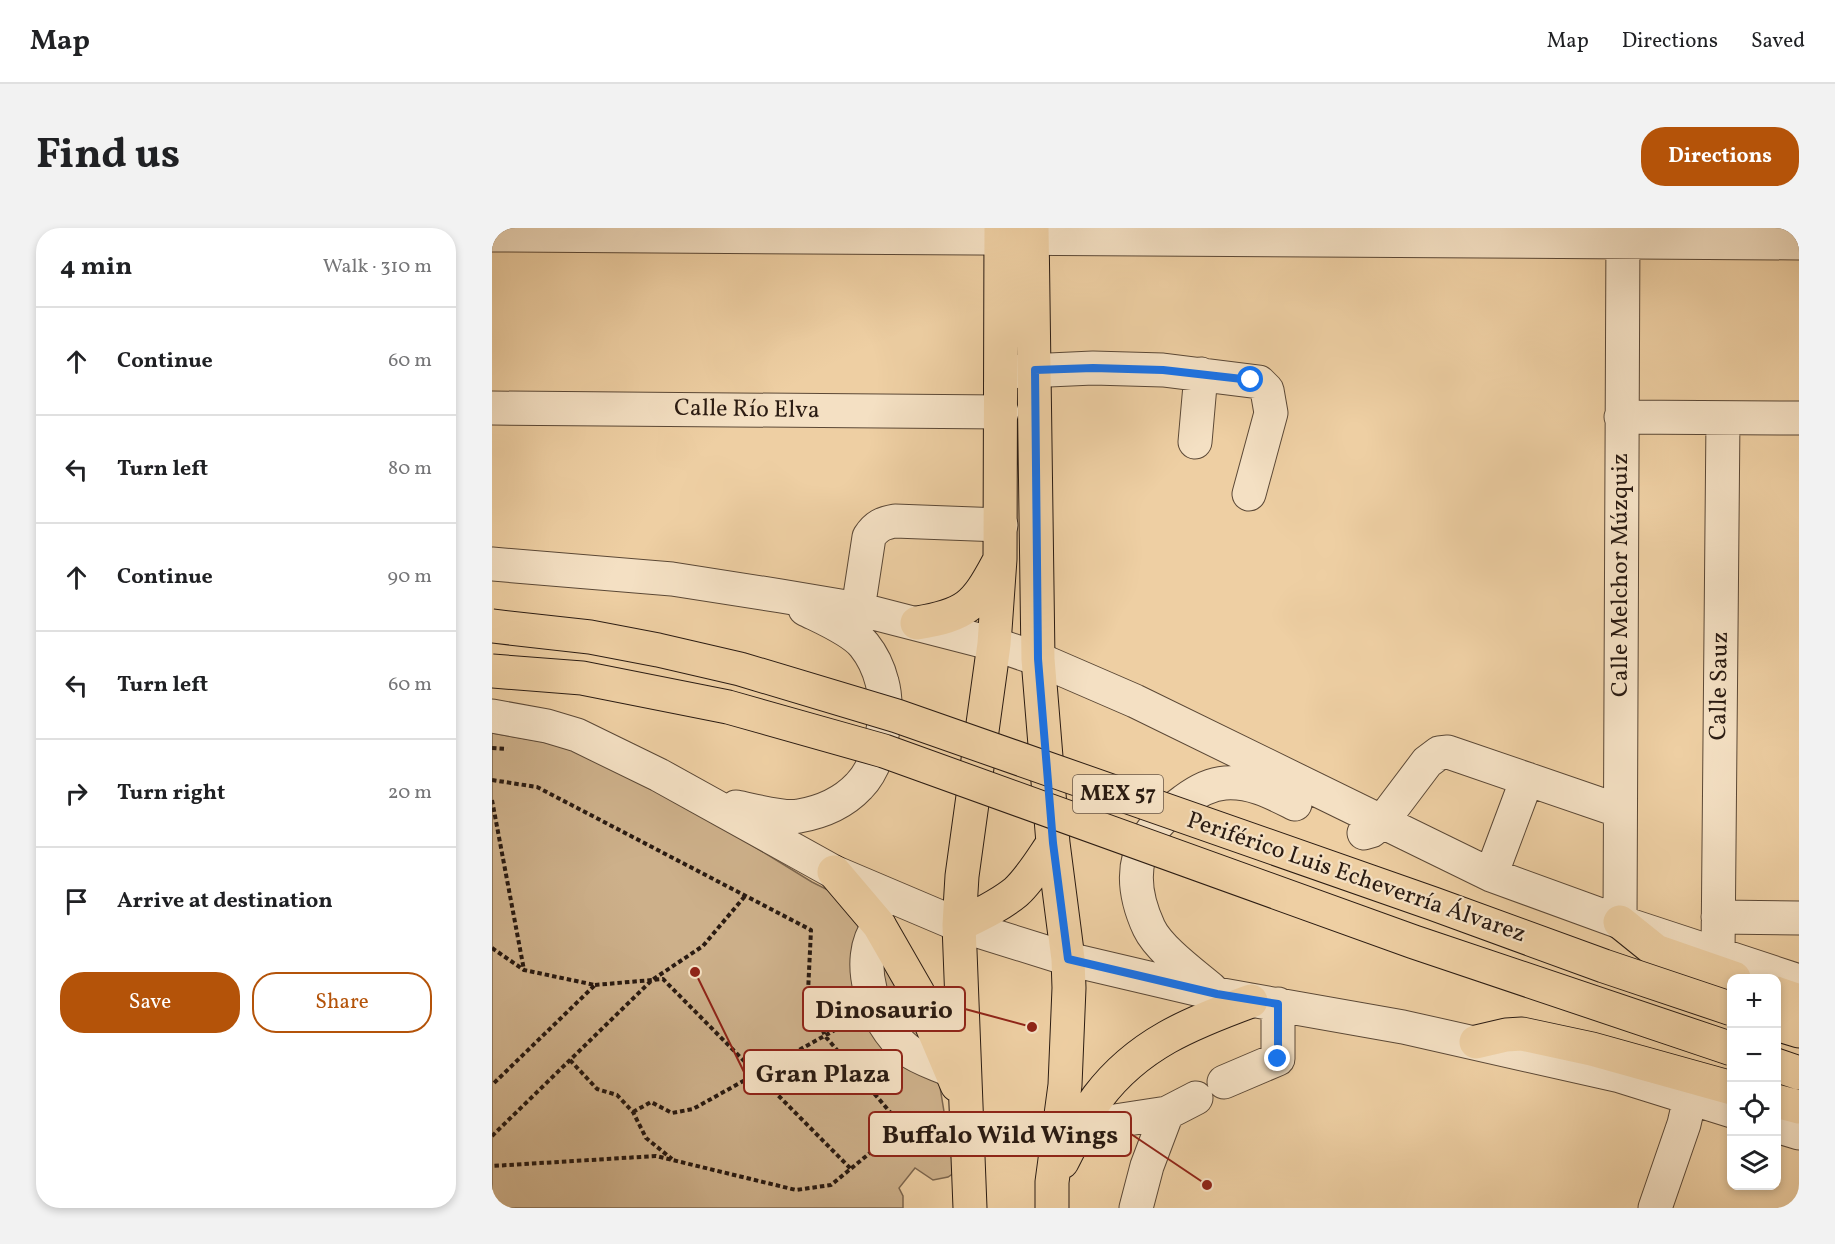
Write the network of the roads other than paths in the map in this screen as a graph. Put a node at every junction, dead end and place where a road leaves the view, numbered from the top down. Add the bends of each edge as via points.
1 (1017, 233) edge
2 (492, 235) edge
3 (1623, 235) edge
4 (1799, 243) edge
5 (1035, 370) junction
6 (1002, 372) junction
7 (1200, 374) junction
8 (492, 408) edge
9 (1002, 412) junction
10 (1621, 417) junction
11 (1723, 418) junction
12 (1799, 418) edge
13 (1195, 442) dead end
14 (1249, 494) dead end
15 (1000, 525) junction
16 (1000, 559) junction
17 (492, 564) edge
18 (782, 596) junction
19 (858, 609) junction
20 (917, 623) junction
21 (492, 626) edge
22 (994, 644) junction
23 (1038, 659) junction
24 (492, 671) edge
25 (492, 716) edge
26 (1527, 779) junction
27 (713, 804) junction
28 (1620, 811) junction
29 (1381, 823) junction
30 (1053, 843) junction
31 (834, 872) junction
32 (1491, 875) junction
33 (1718, 917) junction
34 (1799, 918) edge
35 (1620, 922) junction
36 (879, 925) junction
37 (959, 925) junction
38 (1068, 959) junction
39 (1726, 966) edge
40 (1799, 981) edge
41 (1217, 994) junction
42 (1781, 995) edge
43 (1799, 1001) edge
44 (1264, 1002) junction
45 (1727, 1008) edge
46 (1781, 1026) edge
47 (1799, 1031) edge
48 (1476, 1042) junction
49 (1727, 1048) edge
50 (1781, 1067) edge
51 (952, 1071) junction
52 (1799, 1072) edge
53 (1224, 1082) dead end
54 (1727, 1087) edge
55 (1196, 1098) dead end
56 (1690, 1098) junction
57 (1781, 1102) edge
58 (1799, 1107) edge
59 (966, 1110) junction
60 (1727, 1111) edge
61 (1167, 1113) junction
62 (1082, 1126) junction
63 (1781, 1128) edge
64 (1799, 1133) edge
65 (1052, 1195) edge
66 (970, 1208) edge
67 (1136, 1208) edge
68 (1655, 1208) edge

1 - 2 street
1 - 3 street
1 - 5 main road
1 - 6 main road
3 - 4 street
3 - 10 street, Calle Melchor Múzquiz
5 - 6 street
5 - 7 street via 1093,368
5 - 23 main road
6 - 9 main road
7 - 13 street
7 - 14 street via 1251,380 1267,390 1271,413
8 - 9 street, Calle Río Elva
9 - 15 main road
10 - 11 street
10 - 28 street, Calle Melchor Múzquiz
11 - 12 street
11 - 33 street, Calle Sauz
15 - 16 main road
15 - 19 street via 883,523 870,537
16 - 20 main road via 969,606 945,619
16 - 22 main road
17 - 18 street via 672,579
18 - 19 street
18 - 27 street via 863,644 873,661 882,682 885,710 873,765 861,785 842,802 821,811 796,817
19 - 20 street
20 - 22 street
21 - 45 main road, Periférico Luis Echeverría Álvarez / MEX 57, bridge via 590,637 658,650 740,669 877,710
22 - 23 street
22 - 37 main road via 962,876
23 - 29 street via 1135,701
23 - 30 main road
24 - 49 main road, Periférico Luis Echeverría Álvarez / MEX 57, bridge via 582,678 728,706 884,751 1403,938
25 - 27 street via 577,735
26 - 28 street
26 - 29 street via 1448,752 1439,753 1427,762
26 - 32 street
27 - 31 street
28 - 35 street, Calle Melchor Múzquiz
29 - 32 street
29 - 41 street via 1371,831 1359,832 1245,783 1224,783 1198,791 1167,813 1146,838 1135,868 1140,902 1150,930 1177,961
30 - 37 main road via 1016,891
30 - 38 main road
31 - 36 main road
31 - 37 street
32 - 35 street
33 - 34 street
33 - 39 street, Calle Sauz
35 - 39 main road via 1656,951
36 - 51 main road via 918,993
36 - 51 street via 872,934 866,964 876,1007 894,1037 908,1050
37 - 38 street
37 - 59 main road
38 - 41 street
38 - 65 main road via 1068,1046
39 - 40 street
41 - 44 street
42 - 43 main road
44 - 48 street
44 - 53 street via 1278,1059
44 - 62 main road via 1188,1025 1159,1041 1116,1076
46 - 47 main road
48 - 54 main road via 1522,1034
48 - 56 street via 1620,1076
50 - 52 main road
51 - 59 main road
55 - 61 street
56 - 60 street
56 - 68 street
57 - 58 main road
59 - 66 main road
61 - 62 street
61 - 67 street
62 - 65 main road
63 - 64 street

